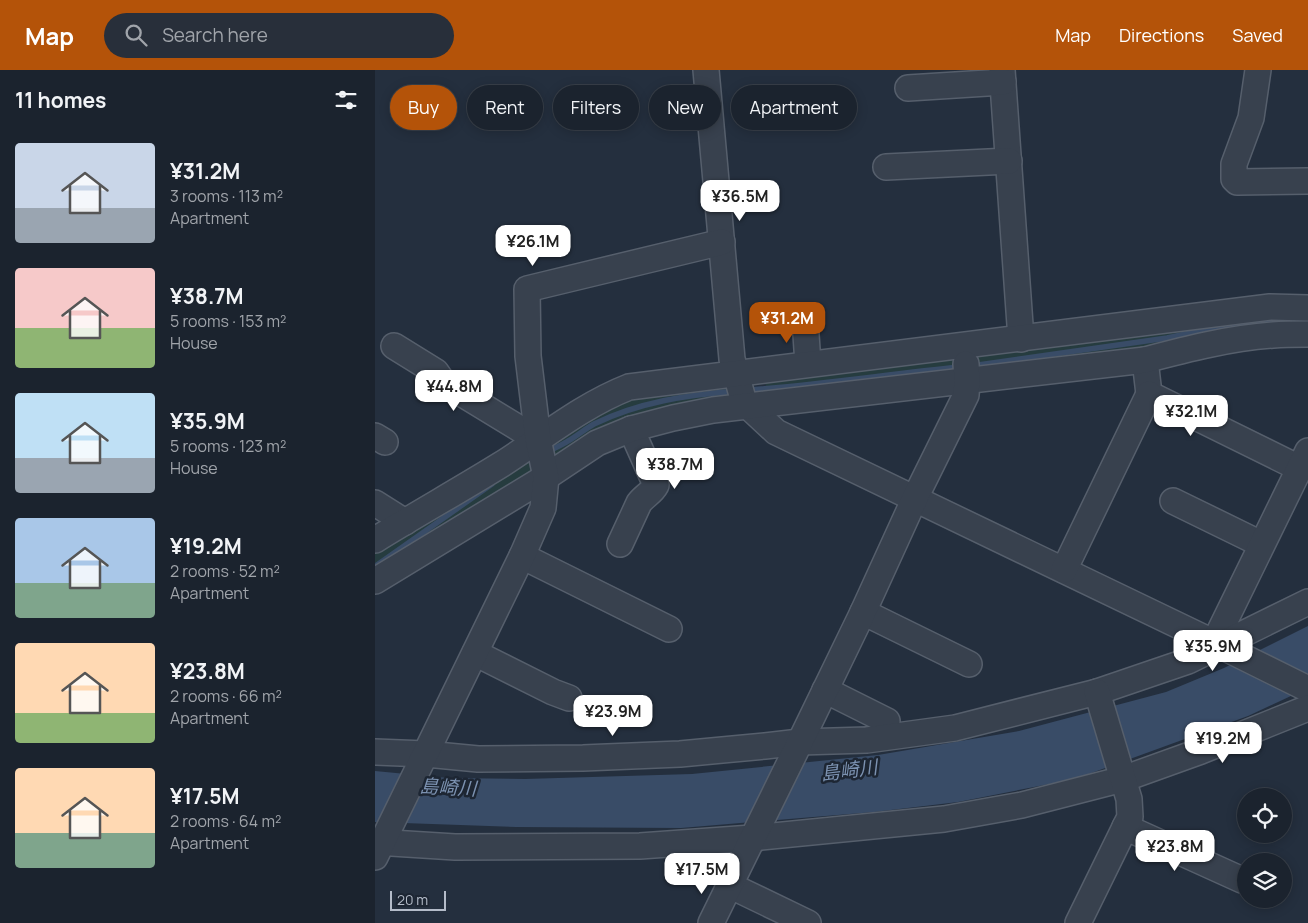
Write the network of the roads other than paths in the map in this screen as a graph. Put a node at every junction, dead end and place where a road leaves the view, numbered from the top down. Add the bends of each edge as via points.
1 (705, 70) edge
2 (1257, 70) edge
3 (1003, 76) edge
4 (908, 88) dead end
5 (1009, 160) junction
6 (886, 167) dead end
7 (1308, 181) edge
8 (722, 242) junction
9 (1308, 308) edge
10 (805, 320) dead end
11 (1308, 334) edge
12 (1021, 339) junction
13 (965, 346) junction
14 (409, 349) dead end
15 (1145, 360) junction
16 (808, 364) junction
17 (967, 380) junction
18 (741, 390) junction
19 (1149, 394) junction
20 (631, 429) junction
21 (539, 441) junction
22 (1304, 460) edge
23 (546, 474) junction
24 (915, 498) junction
25 (1173, 502) dead end
26 (375, 503) edge
27 (405, 522) junction
28 (375, 540) edge
29 (620, 544) dead end
30 (1261, 544) junction
31 (522, 556) junction
32 (1064, 570) junction
33 (375, 581) edge
34 (1308, 602) edge
35 (863, 612) junction
36 (669, 629) dead end
37 (1224, 647) junction
38 (475, 653) junction
39 (969, 664) dead end
40 (1308, 689) edge
41 (825, 690) junction
42 (1098, 696) junction
43 (569, 698) dead end
44 (1308, 708) edge
45 (887, 721) dead end
46 (798, 746) junction
47 (375, 752) edge
48 (423, 759) junction
49 (1122, 774) junction
50 (1125, 827) junction
51 (755, 834) junction
52 (379, 844) edge
53 (1237, 878) edge
54 (729, 885) junction
55 (711, 923) edge
56 (808, 923) edge
57 (1078, 923) edge

1 - 8 street
2 - 7 street via 1251,118 1234,164 1234,179 1237,182
3 - 4 street
3 - 5 street
5 - 6 street
5 - 12 street
8 - 18 street via 732,360
8 - 21 street via 527,289 529,356
9 - 12 street via 1271,308
10 - 16 street
11 - 15 street via 1235,339
12 - 13 street
13 - 16 street
13 - 17 street
14 - 21 street via 443,382
15 - 17 street
15 - 19 street
16 - 18 street
17 - 18 street
17 - 24 street via 966,395
18 - 20 street via 713,410
18 - 21 street via 629,387 570,419
18 - 24 street via 776,432
19 - 22 street
19 - 32 street
20 - 23 street via 597,443
20 - 29 street via 656,485 641,499
21 - 23 street
21 - 27 street
22 - 30 street
23 - 31 street via 543,508
23 - 33 street
24 - 32 street
24 - 35 street
25 - 30 street
26 - 27 street
27 - 28 street
30 - 37 street
31 - 36 street
31 - 38 street
32 - 37 street
34 - 37 street
35 - 39 street
35 - 41 street
37 - 40 street
37 - 42 street
38 - 43 street
38 - 48 street
41 - 45 street
41 - 46 street
42 - 46 street via 955,728
42 - 49 street
44 - 49 street via 1201,751
46 - 48 street via 583,758
46 - 51 street
47 - 48 street
48 - 52 street
49 - 50 street via 1129,799 1130,817
49 - 51 street via 1022,805 944,819
50 - 53 street
50 - 57 street
51 - 52 street via 631,846
51 - 54 street
54 - 55 street
54 - 56 street

